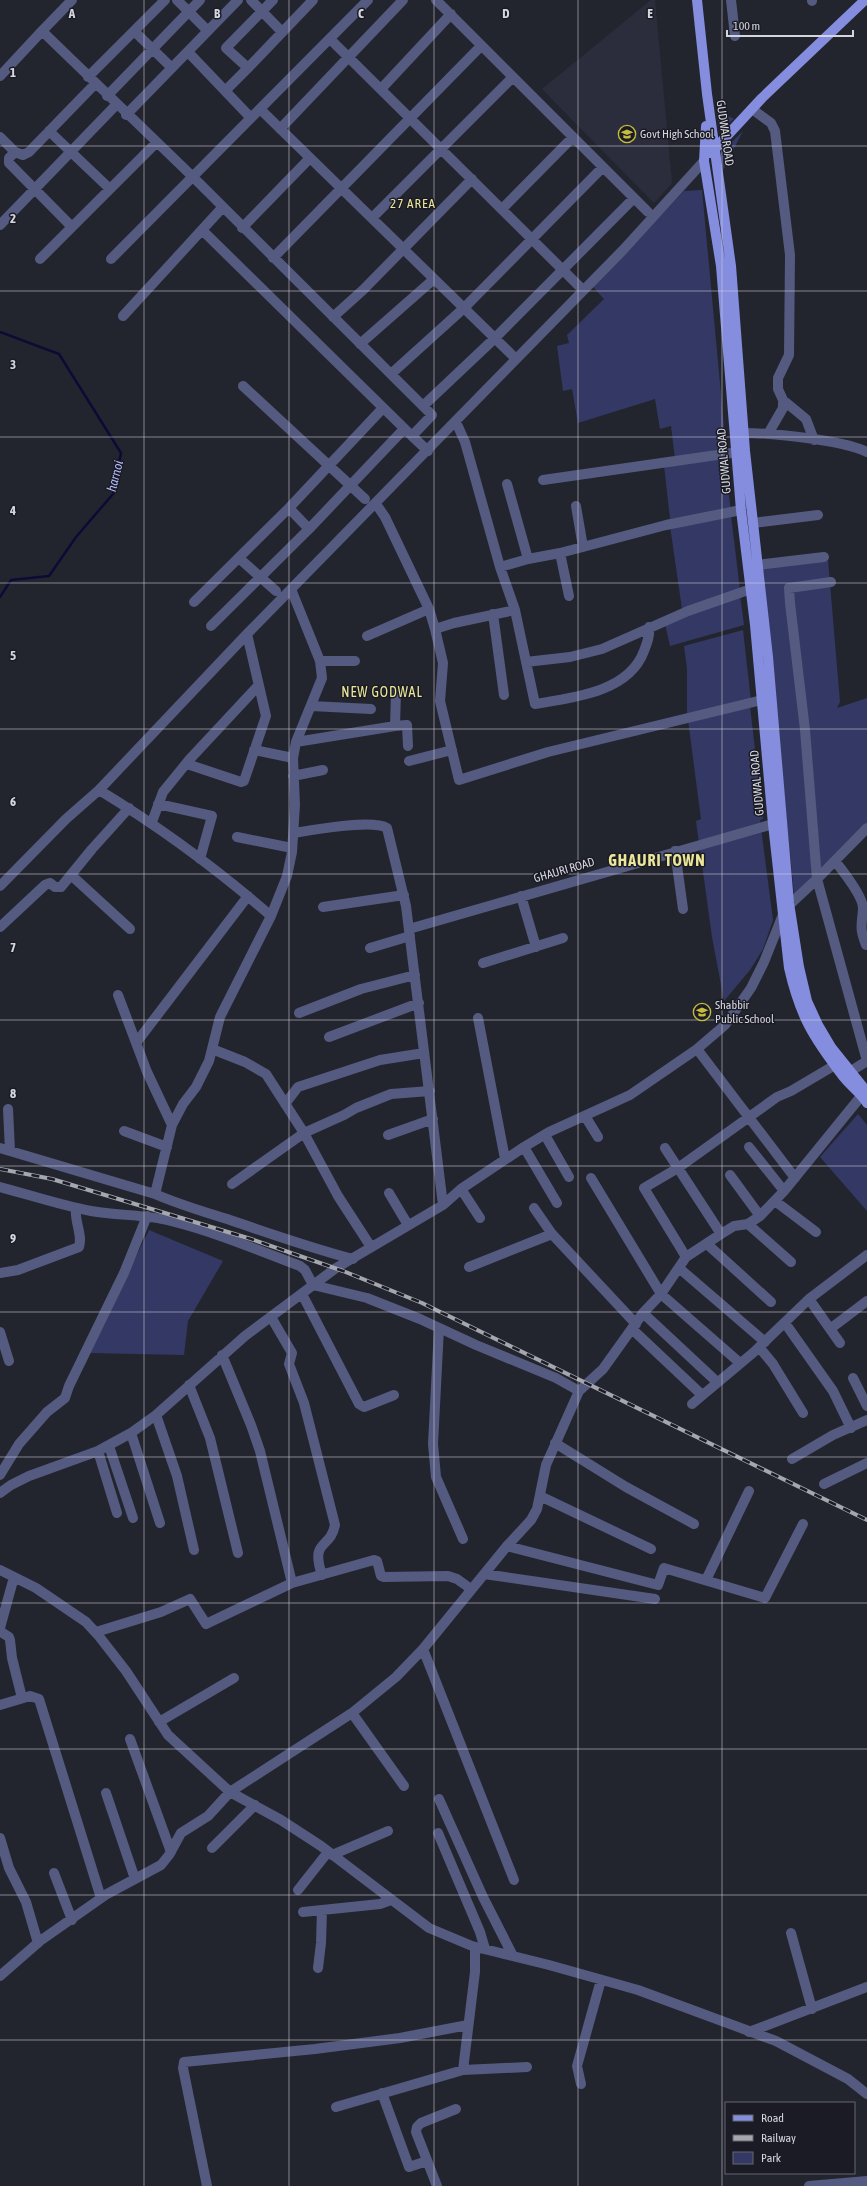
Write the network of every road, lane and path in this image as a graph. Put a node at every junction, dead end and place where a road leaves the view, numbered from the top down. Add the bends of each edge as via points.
1 (72, 0) edge
2 (177, 0) edge
3 (200, 0) edge
4 (238, 0) edge
5 (251, 0) edge
6 (273, 0) edge
7 (313, 0) edge
8 (368, 0) edge
9 (403, 0) edge
10 (436, 0) edge
11 (697, 0) edge
12 (731, 0) edge
13 (865, 0) edge
14 (162, 1) edge
15 (189, 11) junction
16 (262, 11) junction
17 (451, 14) junction
18 (42, 31) junction
19 (134, 31) junction
20 (208, 31) junction
21 (282, 32) junction
22 (734, 36) dead end
23 (330, 39) junction
24 (482, 46) junction
25 (152, 49) junction
26 (188, 52) junction
27 (349, 58) junction
28 (172, 68) junction
29 (248, 68) junction
30 (0, 76) edge
31 (512, 78) junction
32 (92, 80) junction
33 (380, 89) junction
34 (225, 91) junction
35 (706, 94) junction
36 (107, 96) junction
37 (116, 105) junction
38 (752, 108) junction
39 (260, 109) junction
40 (126, 115) junction
41 (251, 118) junction
42 (411, 119) junction
43 (280, 129) junction
44 (49, 132) junction
45 (0, 137) edge
46 (572, 137) junction
47 (156, 143) junction
48 (441, 149) junction
49 (714, 150) junction
50 (15, 152) junction
51 (72, 152) junction
52 (310, 158) junction
53 (704, 161) junction
54 (603, 167) junction
55 (193, 177) junction
56 (472, 179) junction
57 (36, 189) junction
58 (110, 189) junction
59 (342, 189) junction
60 (634, 198) junction
61 (222, 208) junction
62 (502, 210) junction
63 (648, 212) dead end
64 (372, 218) junction
65 (0, 225) edge
66 (72, 227) junction
67 (242, 228) junction
68 (202, 230) junction
69 (532, 238) junction
70 (403, 248) junction
71 (273, 258) junction
72 (40, 259) dead end
73 (111, 259) dead end
74 (564, 270) junction
75 (434, 279) junction
76 (581, 288) dead end
77 (464, 308) junction
78 (123, 316) dead end
79 (333, 317) junction
80 (495, 338) junction
81 (360, 344) junction
82 (512, 355) dead end
83 (391, 374) junction
84 (243, 386) dead end
85 (783, 400) junction
86 (423, 406) junction
87 (383, 408) junction
88 (456, 422) junction
89 (408, 432) junction
90 (743, 433) junction
91 (768, 434) junction
92 (814, 440) junction
93 (740, 451) junction
94 (428, 452) junction
95 (867, 452) edge
96 (329, 466) junction
97 (543, 480) dead end
98 (351, 484) junction
99 (507, 484) dead end
100 (365, 499) dead end
101 (376, 504) junction
102 (576, 506) dead end
103 (289, 508) junction
104 (741, 510) junction
105 (818, 515) dead end
106 (753, 523) junction
107 (309, 529) junction
108 (583, 547) junction
109 (560, 553) junction
110 (824, 557) dead end
111 (528, 558) junction
112 (240, 559) junction
113 (757, 564) junction
114 (500, 567) junction
115 (260, 577) junction
116 (831, 582) dead end
117 (291, 589) junction
118 (751, 589) junction
119 (276, 591) dead end
120 (569, 596) dead end
121 (194, 602) dead end
122 (430, 609) junction
123 (515, 610) junction
124 (493, 614) junction
125 (211, 626) dead end
126 (649, 627) junction
127 (435, 629) junction
128 (247, 634) junction
129 (367, 636) dead end
130 (320, 661) junction
131 (355, 661) dead end
132 (526, 662) junction
133 (258, 686) junction
134 (396, 692) dead end
135 (504, 696) dead end
136 (762, 700) junction
137 (311, 706) junction
138 (371, 709) dead end
139 (395, 726) junction
140 (296, 742) junction
141 (408, 746) dead end
142 (254, 750) junction
143 (452, 750) junction
144 (293, 758) junction
145 (409, 761) dead end
146 (187, 764) junction
147 (323, 770) dead end
148 (293, 776) junction
149 (99, 790) junction
150 (158, 804) junction
151 (129, 808) junction
152 (152, 822) junction
153 (773, 824) junction
154 (867, 828) edge
155 (294, 833) junction
156 (237, 837) dead end
157 (292, 848) junction
158 (675, 851) junction
159 (200, 859) junction
160 (834, 861) junction
161 (71, 875) junction
162 (818, 879) junction
163 (0, 886) edge
164 (404, 895) junction
165 (248, 896) junction
166 (521, 896) junction
167 (323, 907) dead end
168 (785, 908) junction
169 (683, 909) dead end
170 (271, 916) junction
171 (0, 927) edge
172 (130, 929) dead end
173 (410, 932) junction
174 (563, 938) dead end
175 (866, 945) dead end
176 (536, 947) junction
177 (370, 948) dead end
178 (483, 963) dead end
179 (415, 974) junction
180 (118, 995) dead end
181 (418, 1003) junction
182 (299, 1013) dead end
183 (478, 1018) dead end
184 (329, 1037) dead end
185 (136, 1043) junction
186 (212, 1049) junction
187 (696, 1049) junction
188 (424, 1053) junction
189 (867, 1061) edge
190 (835, 1065) junction
191 (846, 1074) junction
192 (430, 1091) junction
193 (865, 1096) edge
194 (285, 1104) junction
195 (8, 1109) dead end
196 (584, 1116) junction
197 (748, 1117) junction
198 (433, 1119) junction
199 (172, 1125) junction
200 (124, 1131) dead end
201 (304, 1133) junction
202 (545, 1135) junction
203 (388, 1136) dead end
204 (598, 1137) dead end
205 (167, 1147) junction
206 (524, 1147) junction
207 (749, 1147) dead end
208 (665, 1148) dead end
209 (5, 1150) edge
210 (504, 1159) junction
211 (678, 1168) junction
212 (730, 1175) dead end
213 (569, 1177) dead end
214 (591, 1178) dead end
215 (795, 1178) junction
216 (232, 1184) dead end
217 (0, 1187) edge
218 (461, 1189) junction
219 (784, 1191) junction
220 (389, 1193) dead end
221 (155, 1194) junction
222 (775, 1201) junction
223 (557, 1203) dead end
224 (443, 1205) junction
225 (76, 1208) junction
226 (534, 1208) dead end
227 (147, 1216) junction
228 (760, 1216) junction
229 (480, 1218) dead end
230 (748, 1224) junction
231 (408, 1225) junction
232 (816, 1232) dead end
233 (552, 1234) junction
234 (721, 1234) junction
235 (707, 1244) junction
236 (371, 1247) junction
237 (867, 1255) edge
238 (686, 1257) junction
239 (353, 1259) junction
240 (791, 1262) dead end
241 (469, 1267) dead end
242 (679, 1268) junction
243 (0, 1273) edge
244 (314, 1285) junction
245 (302, 1294) junction
246 (661, 1294) junction
247 (809, 1299) junction
248 (867, 1301) edge
249 (771, 1302) dead end
250 (643, 1313) junction
251 (271, 1317) junction
252 (785, 1323) junction
253 (634, 1326) junction
254 (439, 1328) junction
255 (830, 1329) junction
256 (0, 1332) edge
257 (840, 1343) dead end
258 (762, 1344) junction
259 (222, 1355) junction
260 (9, 1361) dead end
261 (740, 1363) junction
262 (853, 1378) dead end
263 (717, 1382) junction
264 (189, 1385) junction
265 (579, 1391) junction
266 (394, 1395) dead end
267 (702, 1395) junction
268 (692, 1404) dead end
269 (867, 1406) edge
270 (803, 1413) dead end
271 (156, 1415) junction
272 (867, 1420) edge
273 (851, 1428) junction
274 (131, 1433) junction
275 (555, 1443) junction
276 (109, 1446) junction
277 (98, 1451) junction
278 (792, 1459) dead end
279 (867, 1463) edge
280 (0, 1475) edge
281 (824, 1484) dead end
282 (749, 1491) dead end
283 (0, 1493) edge
284 (540, 1496) junction
285 (117, 1513) dead end
286 (133, 1518) dead end
287 (160, 1523) dead end
288 (694, 1524) dead end
289 (803, 1524) dead end
290 (463, 1540) dead end
291 (507, 1546) junction
292 (651, 1549) dead end
293 (194, 1550) dead end
294 (238, 1553) dead end
295 (0, 1570) edge
296 (484, 1574) junction
297 (322, 1575) junction
298 (14, 1577) junction
299 (706, 1580) junction
300 (292, 1583) junction
301 (471, 1589) junction
302 (655, 1599) dead end
303 (96, 1632) junction
304 (423, 1648) junction
305 (234, 1678) dead end
306 (22, 1698) junction
307 (0, 1705) edge
308 (352, 1713) junction
309 (160, 1722) junction
310 (130, 1739) dead end
311 (404, 1786) dead end
312 (230, 1792) junction
313 (106, 1793) dead end
314 (439, 1799) dead end
315 (254, 1805) junction
316 (388, 1831) dead end
317 (438, 1833) dead end
318 (0, 1838) edge
319 (212, 1848) dead end
320 (171, 1852) junction
321 (330, 1853) junction
322 (54, 1873) dead end
323 (135, 1879) junction
324 (514, 1880) dead end
325 (298, 1890) dead end
326 (101, 1898) junction
327 (391, 1900) junction
328 (322, 1910) junction
329 (303, 1912) dead end
330 (72, 1920) junction
331 (792, 1933) dead end
332 (38, 1943) junction
333 (480, 1948) junction
334 (513, 1956) junction
335 (318, 1968) dead end
336 (0, 1976) edge
337 (601, 1980) junction
338 (867, 1987) edge
339 (812, 2009) junction
340 (468, 2025) junction
341 (749, 2032) junction
342 (527, 2067) dead end
343 (463, 2070) junction
344 (581, 2084) dead end
345 (382, 2093) junction
346 (867, 2094) edge
347 (336, 2107) dead end
348 (456, 2109) dead end
349 (427, 2161) junction
350 (867, 2181) edge
351 (207, 2186) edge
352 (437, 2186) edge
353 (809, 2186) edge

1 - 18 street
2 - 15 street
3 - 15 street
4 - 20 street
5 - 16 street
6 - 16 street
7 - 21 street
8 - 23 street
9 - 27 street
10 - 17 street
11 - 35 main road
12 - 22 street
13 - 38 main road
14 - 19 street
15 - 20 street
15 - 25 street
16 - 21 street
16 - 29 street via 226,48
17 - 24 street
17 - 33 street
18 - 30 street
18 - 32 street
19 - 25 street
19 - 32 street
20 - 26 street
21 - 29 street
23 - 27 street
23 - 39 street
24 - 31 street
24 - 42 street
25 - 28 street
25 - 36 street
26 - 28 street
26 - 34 street
27 - 33 street
27 - 43 street
28 - 40 street
29 - 34 street
31 - 46 street
31 - 48 street
32 - 36 street
32 - 44 street
33 - 42 street
34 - 41 street
35 - 49 main road, GUDWAL ROAD
35 - 53 main road, GUDWAL ROAD
36 - 37 street
37 - 40 street
37 - 51 street
38 - 49 main road
38 - 85 street via 771,123 776,131 780,155 790,255 789,355 778,378 778,389
39 - 41 street
39 - 43 street
40 - 47 street
41 - 55 street
42 - 48 street
42 - 59 street
43 - 52 street
44 - 50 street via 29,152 23,155
44 - 51 street
45 - 50 street
46 - 54 street
46 - 62 street
47 - 55 street
47 - 58 street
48 - 56 street
48 - 64 street
49 - 53 main road
49 - 90 main road, GUDWAL ROAD via 730,266
50 - 57 street via 9,158 10,163
51 - 57 street
51 - 58 street
52 - 59 street
52 - 67 street
53 - 88 street via 623,250
53 - 93 main road, GUDWAL ROAD via 722,266
54 - 60 street
54 - 69 street
55 - 61 street
55 - 73 street
56 - 62 street
56 - 70 street
57 - 65 street
57 - 66 street
58 - 66 street
59 - 64 street
59 - 71 street
60 - 63 street
60 - 74 street
61 - 67 street
61 - 68 street
62 - 69 street
64 - 70 street
66 - 72 street
67 - 71 street
68 - 78 street
68 - 87 street
69 - 74 street
69 - 77 street
70 - 75 street
70 - 79 street
71 - 79 street
74 - 76 street
74 - 80 street
75 - 77 street
75 - 81 street
77 - 80 street
77 - 83 street
79 - 81 street
80 - 82 street
80 - 86 street
81 - 83 street
83 - 86 street
84 - 96 street
85 - 91 street via 784,408
85 - 92 street via 806,419
86 - 89 street via 432,415
87 - 89 street
87 - 96 street
88 - 94 street
88 - 114 street via 465,442
89 - 94 street
89 - 98 street
90 - 91 street
90 - 93 main road, GUDWAL ROAD
91 - 92 street
92 - 95 street via 859,448
93 - 97 street
93 - 104 main road, GUDWAL ROAD
93 - 106 main road, GUDWAL ROAD
94 - 101 street
96 - 98 street
96 - 103 street
98 - 100 street
98 - 107 street
99 - 111 street
101 - 117 street
101 - 122 street via 385,517
102 - 108 street
103 - 107 street
103 - 112 street
104 - 108 street via 666,525
104 - 118 main road, GUDWAL ROAD
105 - 106 street
106 - 113 main road, GUDWAL ROAD
107 - 115 street
108 - 109 street
109 - 111 street
109 - 120 street
110 - 113 street
111 - 114 street
112 - 115 street
112 - 121 street
113 - 168 main road, GUDWAL ROAD via 768,657
114 - 123 street
115 - 119 street
115 - 125 street
116 - 162 street via 789,588
117 - 128 street
117 - 130 street
118 - 126 street
118 - 136 main road, GUDWAL ROAD
122 - 127 street
122 - 129 street
123 - 124 street
123 - 132 street
124 - 127 street
124 - 135 street
126 - 132 street via 602,649 570,657
126 - 132 street via 649,640 640,662 620,680 591,693 535,704
127 - 143 street via 443,663 440,701
128 - 133 street
128 - 149 street
130 - 131 street
130 - 137 street via 322,678
133 - 142 street via 266,716
133 - 146 street
134 - 139 street
136 - 143 street via 548,752 459,780
136 - 153 main road, GUDWAL ROAD
137 - 138 street
137 - 140 street
139 - 140 street
139 - 141 street via 407,725
140 - 144 street
142 - 144 street
142 - 146 street via 244,781 241,782
143 - 145 street
144 - 148 street
146 - 150 street via 163,792
147 - 148 street
148 - 155 street
149 - 151 street
149 - 163 street via 66,819
150 - 152 street
150 - 159 street via 212,816
151 - 152 street
151 - 161 street
152 - 159 street
153 - 158 street, GHAURI ROAD
153 - 168 main road, GUDWAL ROAD
154 - 160 street
155 - 157 street
155 - 164 street via 380,824 387,828
156 - 157 street
157 - 170 street via 287,876
158 - 166 street, GHAURI ROAD
158 - 169 street
159 - 165 street
160 - 162 street
160 - 175 street via 851,881 863,908 860,925
161 - 171 street via 59,888 50,883 45,885
161 - 172 street
162 - 168 street
162 - 189 street
164 - 167 street
164 - 173 street
165 - 170 street
165 - 185 street
166 - 173 street, GHAURI ROAD
166 - 176 street
168 - 187 street via 751,988 725,1025
168 - 190 main road, GUDWAL ROAD via 789,968 798,1000 810,1032
168 - 191 main road, GUDWAL ROAD via 807,1001
170 - 186 street via 220,1017
173 - 177 street, GHAURI ROAD
173 - 179 street
174 - 176 street
176 - 178 street
179 - 181 street
179 - 182 street via 362,989
180 - 185 street
181 - 184 street
181 - 188 street
183 - 210 street
185 - 199 street
186 - 194 street via 259,1068 273,1082
186 - 199 street via 209,1062 196,1087
187 - 196 street via 630,1095
187 - 197 street
188 - 192 street
188 - 194 street via 380,1060 298,1087
189 - 191 street
190 - 191 main road, GUDWAL ROAD
190 - 197 street via 777,1097
191 - 193 main road, GUDWAL ROAD
192 - 198 street
192 - 201 street via 391,1094
193 - 215 street
194 - 201 street
195 - 209 street
196 - 202 street
196 - 204 street
197 - 211 street
197 - 215 street
198 - 203 street
198 - 224 street
199 - 205 street
200 - 205 street
201 - 216 street
201 - 236 street via 338,1196
202 - 206 street
202 - 213 street
205 - 221 street
206 - 210 street
206 - 223 street
207 - 219 street
208 - 211 street
209 - 221 street
210 - 218 street
211 - 234 street
211 - 238 street via 644,1188
212 - 228 street
214 - 246 street
215 - 219 street
217 - 225 street
218 - 224 street
218 - 229 street
219 - 222 street
220 - 231 street
221 - 239 street via 176,1204
222 - 228 street
222 - 232 street
224 - 231 street
225 - 227 street via 118,1215
225 - 243 street via 79,1247 18,1270
226 - 233 street
227 - 244 street via 178,1223 300,1266
227 - 280 street via 124,1273 92,1336 68,1393 19,1444
228 - 230 street
230 - 234 street via 734,1226
230 - 240 street
231 - 236 street
233 - 241 street
233 - 253 street
234 - 235 street
235 - 238 street
235 - 249 street
236 - 239 street
237 - 247 street
238 - 242 street
239 - 244 street
242 - 246 street
242 - 258 street
244 - 245 street
244 - 254 street via 367,1298
245 - 251 street
245 - 266 street via 360,1404 364,1407
246 - 250 street
246 - 261 street
247 - 252 street
247 - 255 street
248 - 255 street
250 - 253 street
250 - 263 street
251 - 259 street
251 - 297 street via 292,1353 289,1364 304,1402 335,1525 317,1552
252 - 258 street
252 - 273 street via 833,1391
253 - 265 street via 603,1369
253 - 267 street
254 - 265 street via 556,1378
254 - 290 street via 433,1444 435,1469
255 - 257 street
256 - 260 street
258 - 261 street
258 - 270 street
259 - 264 street
259 - 300 street via 260,1451
261 - 263 street
262 - 269 street
263 - 267 street
264 - 271 street
264 - 294 street via 210,1438
265 - 275 street
267 - 268 street
271 - 274 street
271 - 293 street via 177,1476
272 - 273 street
273 - 278 street
274 - 276 street
274 - 287 street
275 - 284 street via 546,1465
275 - 288 street via 626,1487
276 - 277 street
276 - 286 street
277 - 283 street via 29,1476
277 - 285 street
279 - 281 street
282 - 299 street
284 - 291 street via 531,1520
284 - 292 street
289 - 299 street via 765,1598
291 - 296 street
291 - 299 street via 658,1585 664,1568
295 - 298 street
296 - 301 street
296 - 302 street
297 - 300 street
297 - 301 street via 374,1560 377,1561 381,1576 384,1577 448,1576
298 - 303 street via 64,1605
298 - 306 street via 0,1628 10,1640
300 - 303 street via 206,1624 190,1599 161,1612
301 - 304 street
303 - 309 street
304 - 308 street via 396,1677
304 - 324 street
305 - 309 street
306 - 307 street
306 - 326 street via 30,1696 39,1699
308 - 311 street
308 - 312 street
309 - 312 street via 168,1735
310 - 320 street
312 - 315 street
312 - 320 street via 208,1816 181,1833
313 - 323 street
314 - 334 street
315 - 319 street
315 - 321 street
316 - 321 street
317 - 333 street via 480,1932
318 - 332 street via 10,1868 26,1902
320 - 323 street via 161,1865
321 - 325 street
321 - 327 street
322 - 330 street
323 - 326 street
326 - 330 street
327 - 328 street via 380,1904
327 - 333 street via 429,1928
328 - 329 street
328 - 335 street
330 - 332 street
331 - 339 street
332 - 336 street
333 - 334 street
333 - 340 street
334 - 337 street
337 - 341 street via 638,1990
337 - 344 street via 578,2066
338 - 339 street
339 - 341 street
340 - 343 street
340 - 351 street via 400,2038 184,2062 183,2068
341 - 346 street via 783,2045 848,2079
342 - 343 street
343 - 345 street
345 - 347 street
345 - 349 street via 409,2167
348 - 349 street via 417,2127 416,2132
349 - 352 street
350 - 353 street

